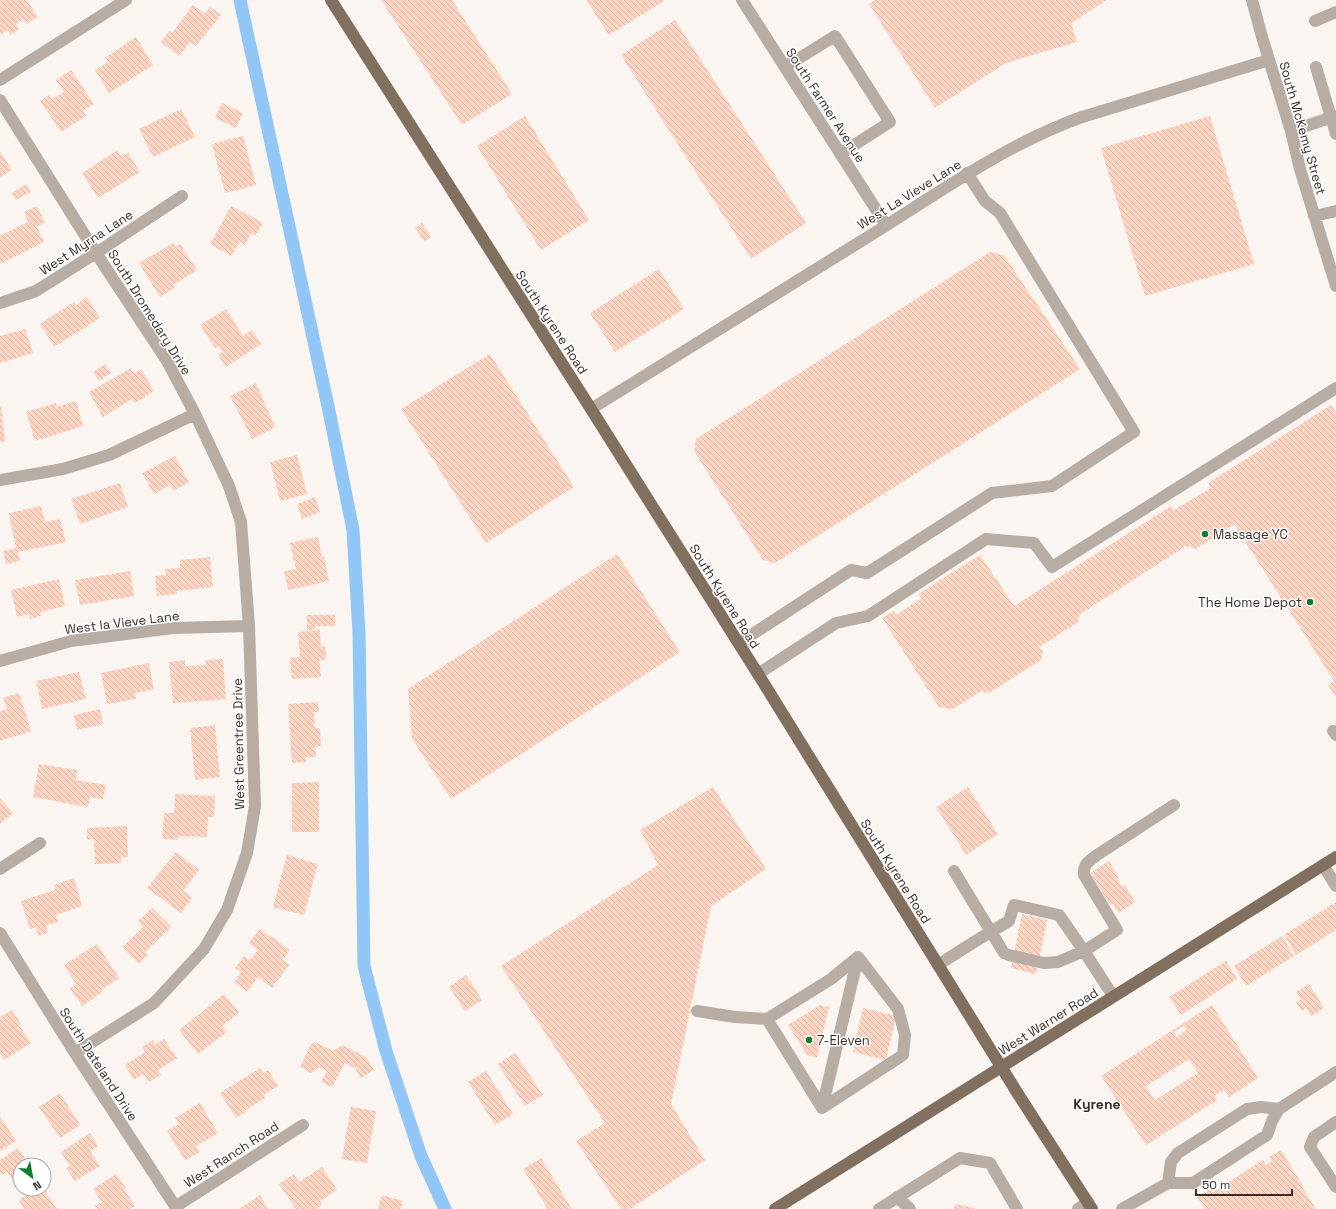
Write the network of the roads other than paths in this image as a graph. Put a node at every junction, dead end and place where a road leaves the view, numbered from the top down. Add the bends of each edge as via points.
1 (126, 0) edge
2 (331, 0) edge
3 (742, 0) edge
4 (1252, 0) edge
5 (1336, 12) edge
6 (1315, 21) dead end
7 (1269, 60) junction
8 (785, 67) junction
9 (1316, 67) dead end
10 (0, 80) edge
11 (0, 100) edge
12 (1334, 117) edge
13 (1291, 131) junction
14 (1336, 134) edge
15 (840, 154) junction
16 (967, 173) junction
17 (182, 196) dead end
18 (1336, 212) edge
19 (1314, 216) junction
20 (886, 225) junction
21 (96, 253) junction
22 (1332, 262) edge
23 (1336, 286) edge
24 (0, 303) edge
25 (1336, 388) edge
26 (591, 409) junction
27 (195, 414) junction
28 (0, 480) edge
29 (249, 626) junction
30 (738, 643) junction
31 (0, 661) edge
32 (758, 674) junction
33 (1174, 805) dead end
34 (40, 843) dead end
35 (1336, 857) edge
36 (1323, 865) junction
37 (0, 869) edge
38 (954, 871) dead end
39 (1336, 886) edge
40 (991, 932) junction
41 (0, 933) edge
42 (1084, 951) junction
43 (858, 957) junction
44 (938, 965) junction
45 (1113, 996) junction
46 (697, 1011) dead end
47 (767, 1019) junction
48 (75, 1053) junction
49 (1000, 1066) junction
50 (1336, 1072) edge
51 (822, 1108) junction
52 (1279, 1109) junction
53 (1336, 1122) edge
54 (303, 1125) dead end
55 (1331, 1170) edge
56 (1168, 1183) junction
57 (1336, 1187) edge
58 (897, 1197) junction
59 (1086, 1207) edge
60 (176, 1208) edge
61 (775, 1209) edge
62 (879, 1209) edge
63 (910, 1209) edge
64 (1017, 1209) edge
65 (1122, 1209) edge

1 - 10 street
2 - 26 main road, South Kyrene Road
3 - 8 street, South Farmer Avenue
4 - 7 street, South McKemy Street
5 - 6 street
7 - 13 street, South McKemy Street
7 - 16 street, West La Vieve Lane via 1052,128
8 - 15 street, South Farmer Avenue
8 - 15 street via 835,36 890,122
9 - 12 street
11 - 21 street, South Dromedary Drive
12 - 13 street
12 - 14 street
13 - 19 street, South McKemy Street
15 - 20 street, South Farmer Avenue
16 - 20 street, West La Vieve Lane
16 - 30 street via 985,201 1000,213 1134,432 1052,486 992,493 867,573 851,570
17 - 21 street, West Myrna Lane
18 - 19 street
19 - 22 street, South McKemy Street
20 - 26 street, West La Vieve Lane
21 - 24 street, West Myrna Lane via 36,291
21 - 27 street, South Dromedary Drive via 167,361
22 - 23 street, South McKemy Street
25 - 32 street via 1052,568 1034,543 986,539 868,616 836,624
26 - 30 main road, South Kyrene Road
27 - 28 street via 109,454 62,470
27 - 29 street, South Dromedary Drive via 229,486 241,522
29 - 31 street, West la Vieve Lane via 172,628 71,641
29 - 48 street, West Greentree Drive via 255,806 247,853 227,910 204,949 154,1003
30 - 32 main road, South Kyrene Road
32 - 44 main road, South Kyrene Road
33 - 42 street via 1086,863 1084,875 1117,930
34 - 37 street
35 - 36 main road, West Warner Road
36 - 39 street
36 - 45 main road, West Warner Road
38 - 40 street
40 - 42 street via 1004,953 1030,960 1058,962
40 - 42 street via 1009,921 1014,905 1059,915
40 - 44 street
41 - 48 street, South Dateland Drive
42 - 45 street
43 - 47 street via 831,979
43 - 51 street
43 - 51 street via 898,1009 905,1035 903,1055
44 - 49 main road, South Kyrene Road
45 - 49 main road, West Warner Road
46 - 47 street
47 - 51 street
48 - 60 street, South Dateland Drive
49 - 59 main road, South Kyrene Road
49 - 61 main road, West Warner Road
50 - 52 street
52 - 56 street via 1267,1135 1193,1183
52 - 56 street via 1261,1107 1247,1110 1178,1153 1171,1162
53 - 55 street via 1314,1136 1310,1147
54 - 60 street, West Ranch Road
55 - 57 street
56 - 65 street
58 - 62 street
58 - 63 street
58 - 64 street via 960,1158 990,1163

